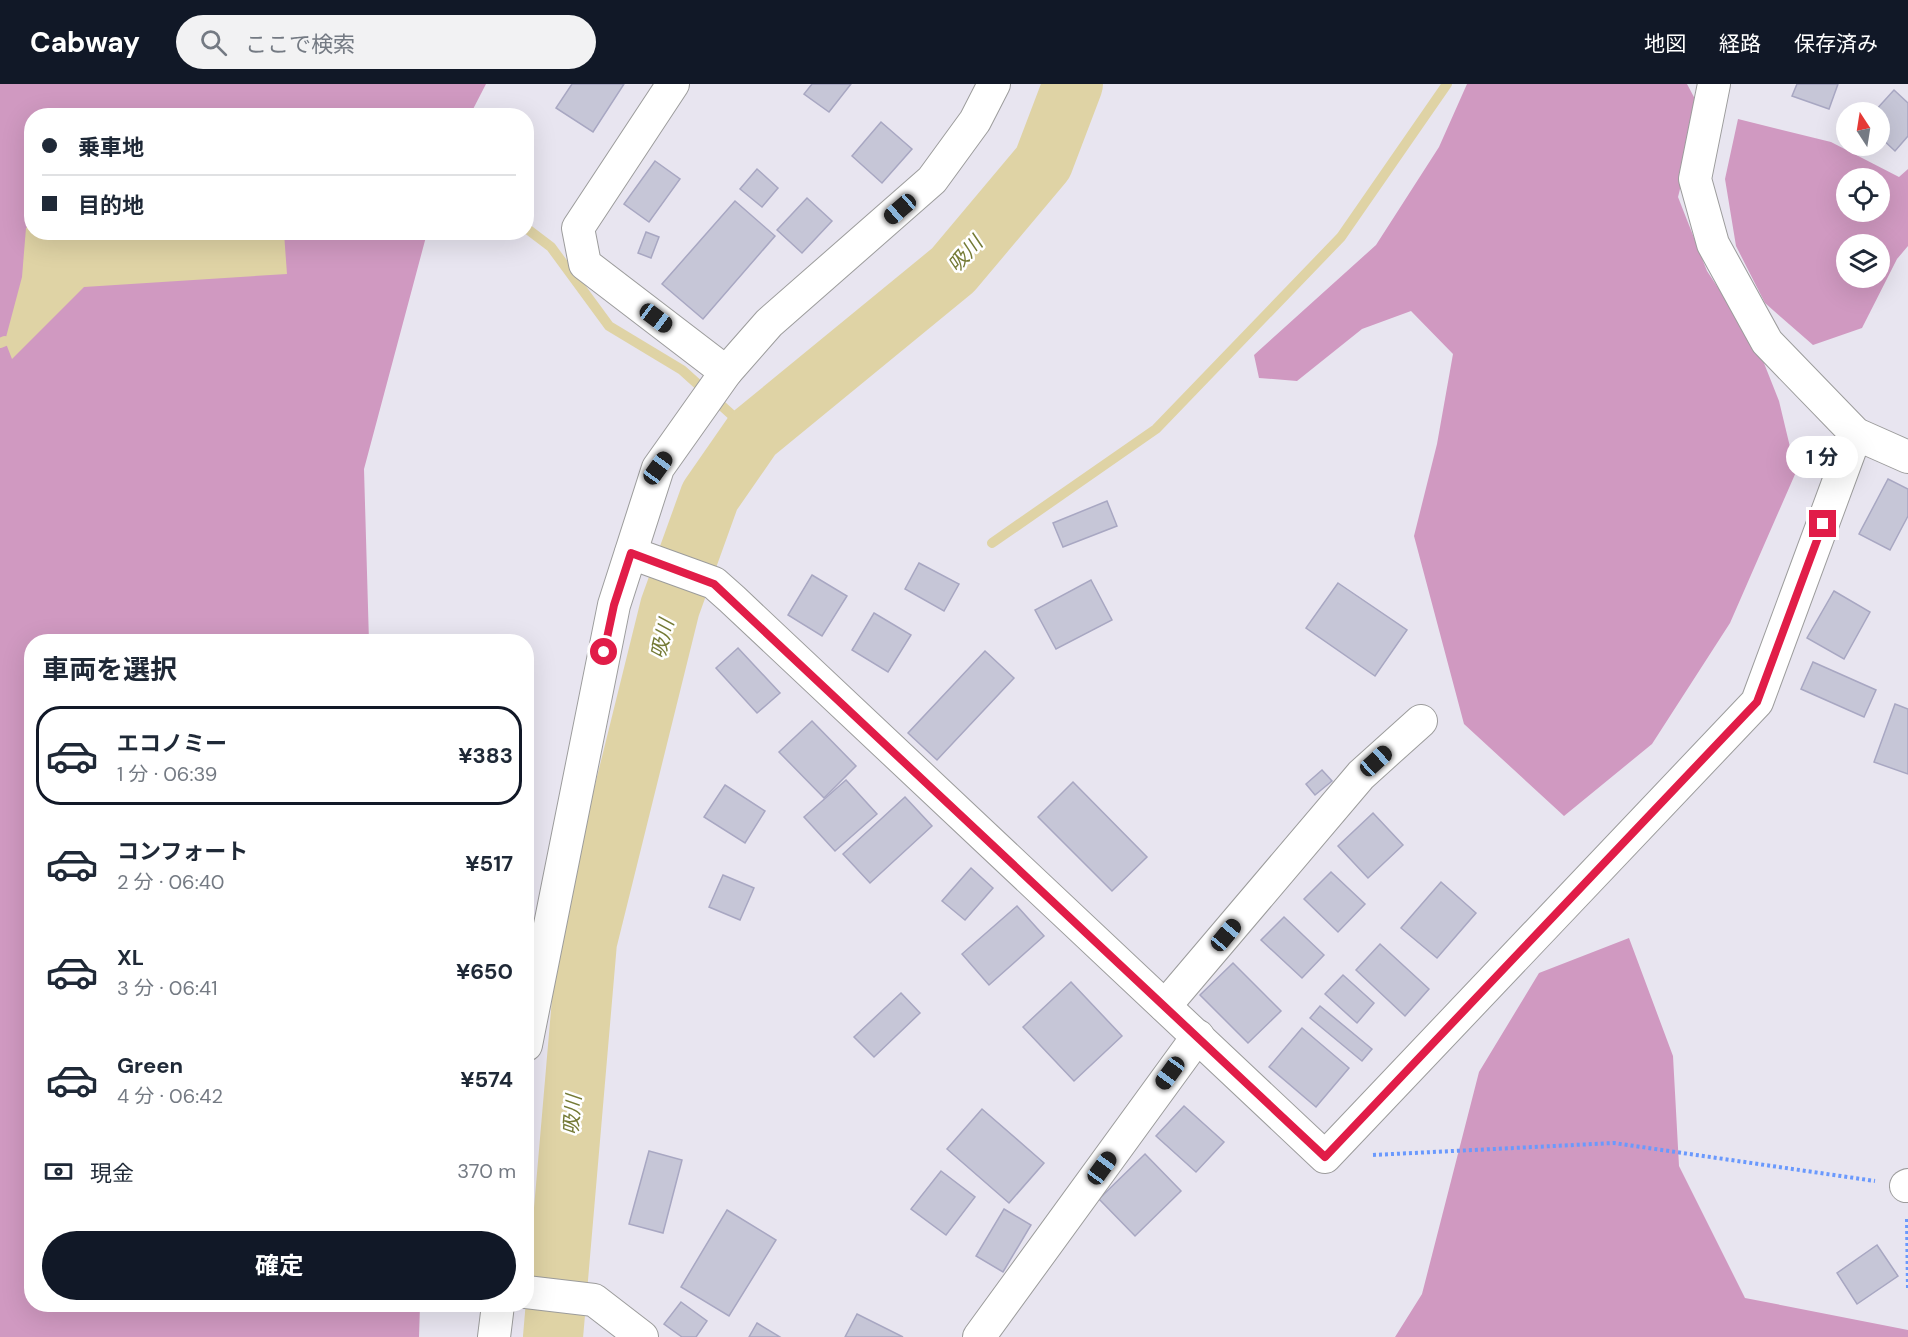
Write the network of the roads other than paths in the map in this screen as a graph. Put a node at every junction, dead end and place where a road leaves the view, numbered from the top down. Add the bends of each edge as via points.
1 (673, 84) edge
2 (994, 84) edge
3 (1714, 84) edge
4 (726, 372) junction
5 (1856, 434) junction
6 (1908, 457) edge
7 (644, 559) junction
8 (1421, 721) dead end
9 (534, 1005) edge
10 (1165, 1006) junction
11 (1198, 1036) junction
12 (534, 1293) edge
13 (497, 1312) edge
14 (495, 1337) edge
15 (642, 1337) edge
16 (979, 1337) edge

1 - 4 street via 578,228 585,264
2 - 4 street via 975,121 932,180 769,323
3 - 5 street via 1695,179 1713,244 1767,342
4 - 7 street via 658,468
5 - 6 street
5 - 11 street via 1757,702 1325,1157
7 - 9 street via 614,605
7 - 10 street via 714,584
8 - 10 street via 1361,775
10 - 11 street
11 - 16 street
12 - 15 street via 594,1300
13 - 14 street

